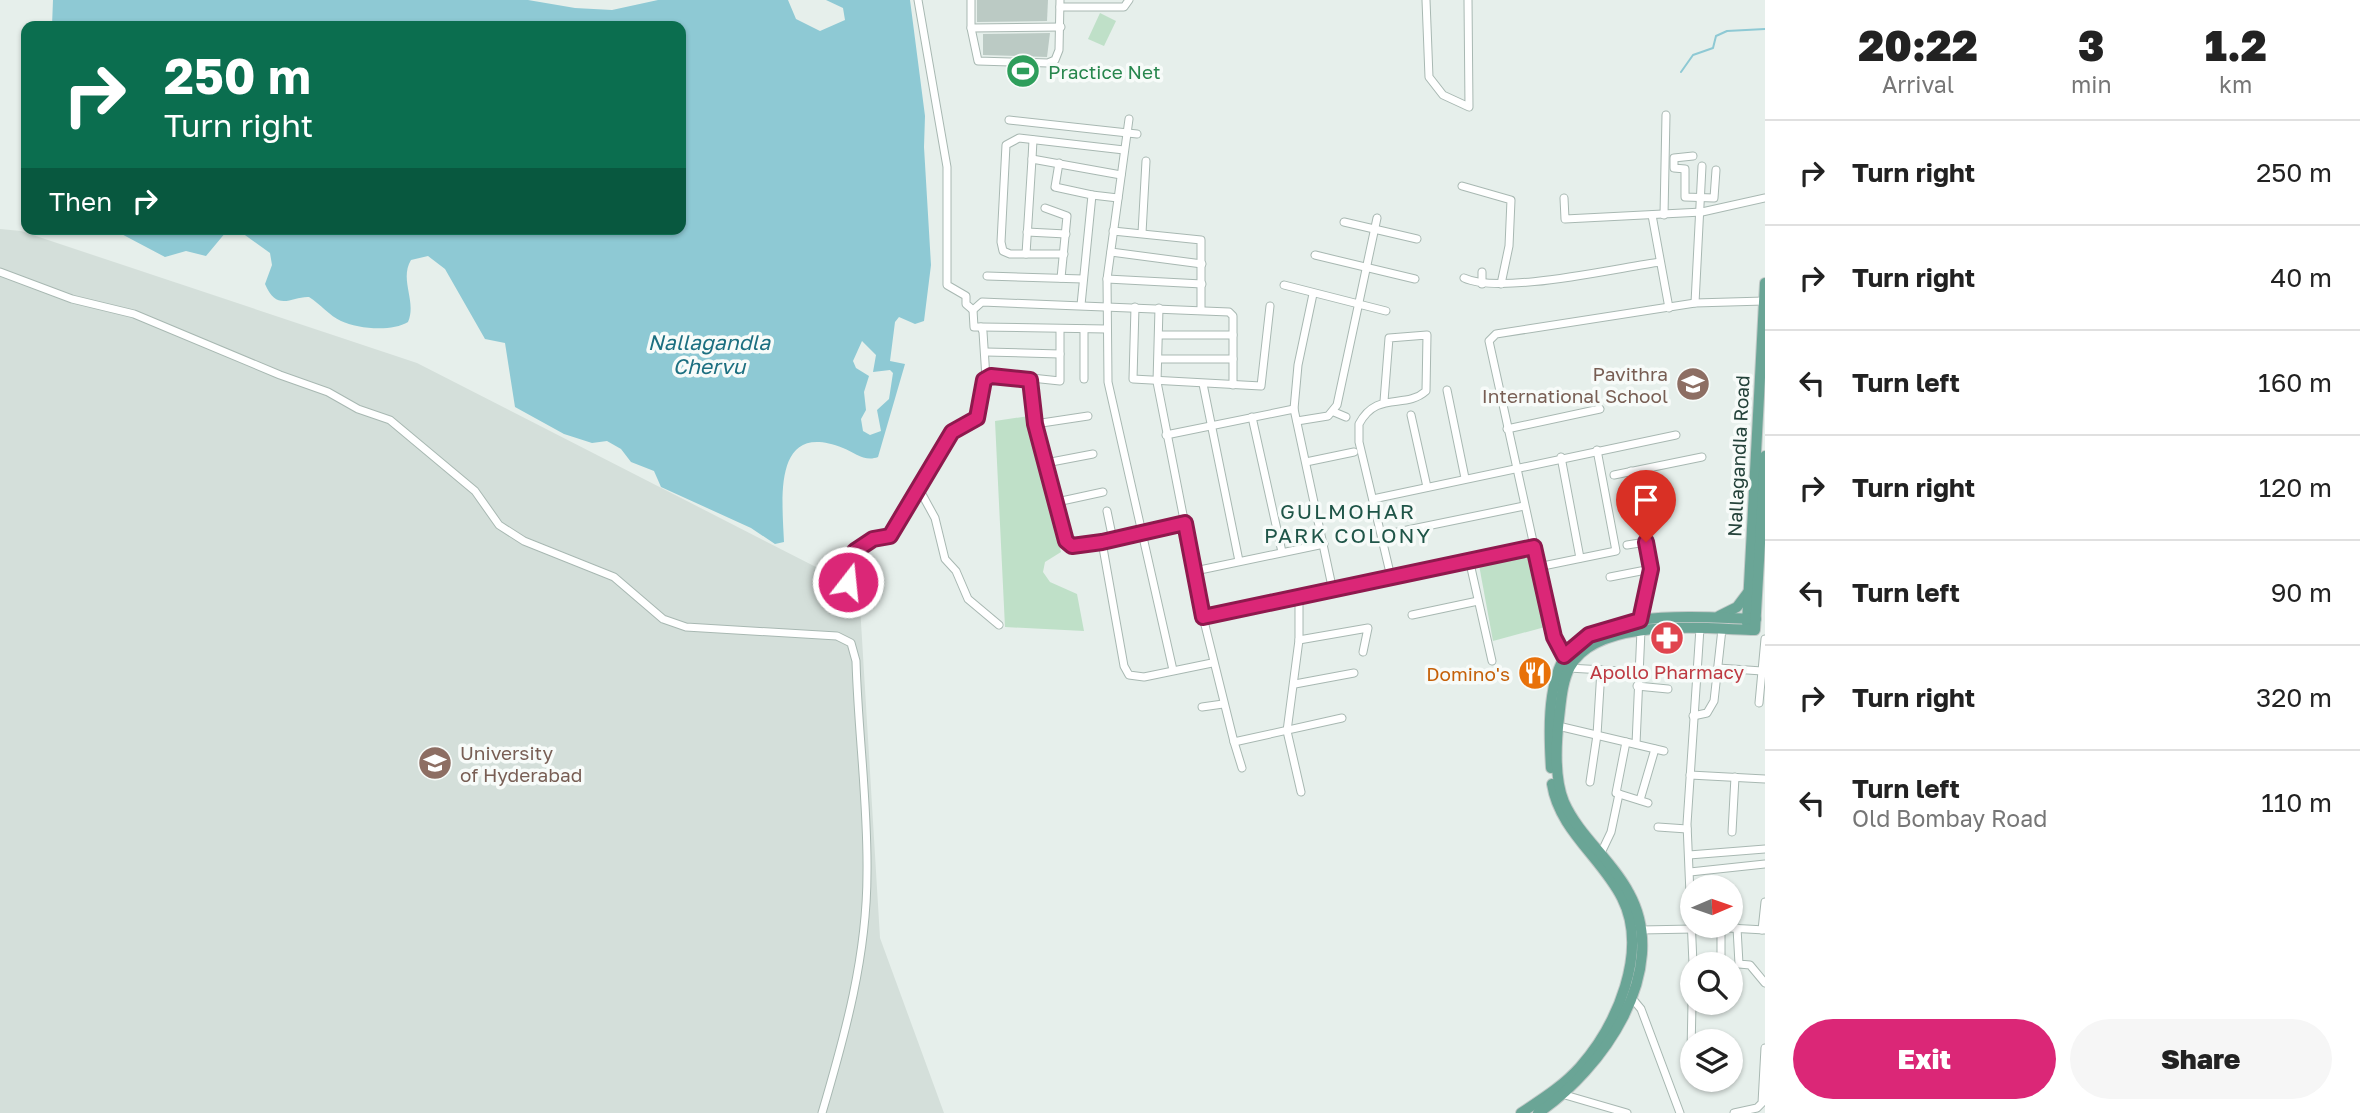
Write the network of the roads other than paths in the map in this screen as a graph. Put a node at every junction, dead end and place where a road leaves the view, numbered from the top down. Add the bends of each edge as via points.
1 (918, 0) edge
2 (971, 0) edge
3 (1129, 0) edge
4 (1426, 0) edge
5 (1468, 0) edge
6 (1060, 4) edge
7 (1061, 27) junction
8 (971, 28) junction
9 (1666, 115) dead end
10 (1129, 119) dead end
11 (1009, 120) dead end
12 (1127, 133) junction
13 (1137, 134) dead end
14 (1033, 140) junction
15 (1124, 149) junction
16 (1693, 156) dead end
17 (1032, 159) junction
18 (1146, 161) dead end
19 (1059, 163) junction
20 (1702, 166) dead end
21 (1716, 170) dead end
22 (1121, 174) junction
23 (1462, 186) dead end
24 (1092, 195) junction
25 (1118, 198) junction
26 (1564, 198) dead end
27 (1765, 198) edge
28 (1701, 199) junction
29 (1045, 208) dead end
30 (1702, 212) junction
31 (1652, 215) junction
32 (1664, 215) junction
33 (1377, 218) dead end
34 (1344, 222) dead end
35 (1374, 228) junction
36 (1113, 231) junction
37 (1027, 232) junction
38 (1142, 233) junction
39 (1066, 234) junction
40 (1417, 239) dead end
41 (1111, 252) junction
42 (1026, 254) junction
43 (1064, 254) junction
44 (1315, 255) dead end
45 (1660, 262) junction
46 (1202, 264) junction
47 (1366, 267) junction
48 (0, 272) edge
49 (1482, 272) dead end
50 (987, 276) dead end
51 (1062, 278) junction
52 (1464, 278) dead end
53 (1083, 279) junction
54 (1107, 279) junction
55 (1415, 279) dead end
56 (1765, 283) edge
57 (1202, 284) junction
58 (1482, 284) junction
59 (1501, 284) junction
60 (1284, 285) dead end
61 (1313, 294) junction
62 (1764, 301) edge
63 (1695, 303) junction
64 (1081, 305) junction
65 (1358, 305) junction
66 (1106, 306) junction
67 (1270, 306) dead end
68 (1135, 307) junction
69 (1159, 308) junction
70 (1669, 308) junction
71 (973, 310) junction
72 (1200, 310) junction
73 (1386, 311) dead end
74 (981, 327) junction
75 (1060, 329) junction
76 (1084, 329) junction
77 (1106, 329) junction
78 (1159, 335) junction
79 (1233, 335) junction
80 (986, 352) junction
81 (1060, 354) junction
82 (1158, 359) junction
83 (1233, 359) junction
84 (986, 379) junction
85 (1084, 379) dead end
86 (1030, 380) junction
87 (1069, 380) dead end
88 (1060, 381) junction
89 (1157, 382) junction
90 (1203, 384) junction
91 (1233, 385) junction
92 (1447, 390) dead end
93 (1384, 401) junction
94 (1294, 409) junction
95 (1600, 409) dead end
96 (1334, 412) junction
97 (1088, 415) dead end
98 (1411, 415) dead end
99 (1252, 417) junction
100 (1346, 417) dead end
101 (1297, 421) junction
102 (1035, 424) junction
103 (1210, 426) junction
104 (1507, 429) junction
105 (1166, 435) junction
106 (1676, 435) dead end
107 (1597, 450) junction
108 (1354, 452) dead end
109 (1093, 454) dead end
110 (1765, 456) edge
111 (1561, 457) junction
112 (1702, 457) dead end
113 (1306, 462) junction
114 (1046, 463) junction
115 (1516, 467) junction
116 (1631, 471) junction
117 (1614, 475) dead end
118 (1465, 478) junction
119 (918, 487) junction
120 (1427, 487) junction
121 (1102, 492) dead end
122 (1373, 499) junction
123 (1057, 502) junction
124 (1524, 506) junction
125 (1667, 508) dead end
126 (1107, 511) dead end
127 (1640, 515) junction
128 (1185, 523) junction
129 (1142, 533) junction
130 (1383, 535) junction
131 (1113, 540) junction
132 (1102, 542) junction
133 (1646, 542) junction
134 (1324, 544) junction
135 (1627, 545) dead end
136 (1534, 547) junction
137 (1282, 552) junction
138 (1580, 558) junction
139 (1469, 559) junction
140 (1239, 561) junction
141 (1538, 567) junction
142 (1651, 569) junction
143 (1195, 571) junction
144 (1391, 577) junction
145 (1610, 577) dead end
146 (848, 582) dead end
147 (1749, 590) junction
148 (1333, 591) junction
149 (1299, 597) junction
150 (1478, 601) junction
151 (1412, 615) dead end
152 (1203, 617) junction
153 (1713, 618) junction
154 (1750, 623) junction
155 (999, 625) dead end
156 (1640, 625) junction
157 (1700, 628) junction
158 (1722, 629) junction
159 (1765, 639) edge
160 (1299, 640) junction
161 (1363, 652) dead end
162 (1564, 656) junction
163 (1492, 661) dead end
164 (1212, 663) junction
165 (1718, 668) junction
166 (1173, 670) junction
167 (1564, 670) junction
168 (1601, 670) junction
169 (1762, 671) junction
170 (1637, 672) junction
171 (1354, 673) dead end
172 (1295, 684) junction
173 (1637, 687) junction
174 (1668, 689) dead end
175 (1759, 703) dead end
176 (1223, 704) junction
177 (1202, 707) dead end
178 (1693, 716) junction
179 (1342, 718) dead end
180 (1558, 726) junction
181 (1287, 731) junction
182 (1597, 735) junction
183 (1234, 741) junction
184 (1626, 742) junction
185 (1636, 744) junction
186 (1655, 749) junction
187 (1664, 751) dead end
188 (1242, 768) dead end
189 (1690, 775) junction
190 (1735, 777) junction
191 (1765, 779) edge
192 (1590, 782) dead end
193 (1301, 792) dead end
194 (1619, 794) junction
195 (1640, 800) junction
196 (1648, 803) dead end
197 (1658, 827) dead end
198 (1687, 829) junction
199 (1732, 832) dead end
200 (1765, 849) edge
201 (1601, 853) junction
202 (1689, 855) junction
203 (1765, 864) edge
204 (1690, 872) junction
205 (1690, 875) edge
206 (1765, 902) edge
207 (1680, 928) edge
208 (1743, 928) edge
209 (1641, 930) junction
210 (1763, 930) edge
211 (1738, 938) edge
212 (1765, 982) edge
213 (1626, 995) junction
214 (1765, 1048) edge
215 (1565, 1095) junction
216 (822, 1113) edge
217 (1521, 1113) edge
218 (1538, 1113) edge
219 (1627, 1113) edge
220 (1680, 1113) edge
221 (1734, 1113) edge

1 - 71 street via 947,167 947,285 965,296
2 - 8 street
3 - 6 street via 1124,7
4 - 5 street via 1429,77 1443,95 1469,107
6 - 7 street
7 - 8 street
7 - 8 street via 1059,50 1048,63 978,61
9 - 32 street
10 - 12 street
11 - 12 street
12 - 13 street
12 - 15 street
14 - 15 street
14 - 17 street
14 - 42 street via 1013,139 1005,150 1001,246 1006,253
15 - 22 street
16 - 28 street via 1675,155 1673,166 1685,169 1685,197
17 - 19 street
17 - 37 street
18 - 38 street
19 - 22 street
19 - 24 street via 1055,187
20 - 28 street
21 - 28 street via 1714,198
22 - 25 street
23 - 59 street via 1510,199 1509,246
24 - 25 street
24 - 53 street
25 - 36 street
26 - 31 street via 1565,219
27 - 30 street
28 - 30 street
29 - 39 street via 1067,214
30 - 32 street
30 - 63 street
31 - 32 street
31 - 45 street
33 - 35 street
34 - 35 street
35 - 40 street
35 - 47 street
36 - 38 street
36 - 41 street
37 - 39 street
37 - 42 street
38 - 46 street via 1199,238
39 - 43 street
41 - 46 street
41 - 54 street
42 - 43 street
43 - 51 street
44 - 47 street
45 - 59 street
45 - 70 street
46 - 57 street
47 - 55 street
47 - 65 street
48 - 216 street via 72,299 134,314 390,420 475,491 499,525 524,541 614,577 663,619 686,627 836,636 851,643 856,661 867,875 859,967 848,1026
49 - 58 street
50 - 51 street
51 - 53 street
52 - 58 street
53 - 64 street
54 - 57 street
54 - 66 street
56 - 62 main road, Nallagandla Road
57 - 72 street
58 - 59 street
60 - 61 street
61 - 65 street
61 - 94 street
62 - 63 street
62 - 147 main road, Nallagandla Road
63 - 70 street
64 - 66 street
64 - 71 street via 982,302
65 - 73 street
65 - 96 street
66 - 68 street
66 - 77 street
67 - 91 street via 1261,386
68 - 69 street
68 - 89 street via 1132,377
69 - 72 street
69 - 78 street
70 - 104 street via 1493,335 1489,344
71 - 74 street via 974,327
72 - 79 street via 1229,312
74 - 75 street
74 - 80 street
75 - 76 street
75 - 81 street
76 - 77 street
76 - 85 street
77 - 129 street via 1108,382
78 - 79 street
78 - 82 street
79 - 83 street
80 - 81 street
80 - 84 street
81 - 88 street
82 - 83 street
82 - 89 street
83 - 91 street
84 - 86 street
84 - 119 street via 977,418 952,432
86 - 88 street
86 - 102 street
87 - 88 street
89 - 90 street
89 - 105 street
90 - 91 street
90 - 103 street
92 - 118 street
93 - 93 street via 1389,338 1427,335 1426,391 1421,396
93 - 122 street via 1364,414 1359,424
94 - 99 street
94 - 101 street
95 - 104 street
96 - 100 street
96 - 101 street
97 - 102 street
98 - 120 street
99 - 103 street
99 - 137 street
101 - 113 street
102 - 114 street
103 - 105 street
103 - 140 street
104 - 115 street
105 - 128 street
106 - 107 street
107 - 111 street
107 - 138 street via 1616,551
108 - 113 street
109 - 114 street
110 - 154 main road, Nallagandla Road
111 - 115 street
111 - 138 street
112 - 116 street
113 - 134 street
114 - 123 street
115 - 118 street
115 - 124 street
116 - 117 street
116 - 127 street
118 - 120 street
119 - 146 street via 890,536 873,539 855,551
119 - 155 street via 935,518 945,559 956,570 968,599
120 - 122 street
121 - 123 street
122 - 130 street
123 - 132 street via 1069,545
124 - 130 street
124 - 136 street
125 - 127 street
126 - 131 street
127 - 133 street
128 - 129 street
128 - 143 street
129 - 131 street
129 - 166 street
130 - 144 street
131 - 132 street
132 - 166 street via 1127,672 1138,677
133 - 135 street
133 - 142 street
134 - 137 street
134 - 148 street
136 - 139 street
136 - 141 street
137 - 140 street
138 - 141 street
139 - 144 street
139 - 150 street
140 - 143 street
141 - 162 street via 1554,637
142 - 145 street
142 - 156 street
143 - 152 street
144 - 148 street
147 - 153 main road via 1737,607
147 - 154 main road, Nallagandla Road
148 - 149 street
149 - 152 street
149 - 160 street
150 - 151 street
150 - 163 street
152 - 164 street
153 - 154 main road
153 - 156 main road
154 - 158 main road
156 - 157 main road
156 - 162 main road via 1589,635
156 - 167 main road via 1595,645
156 - 170 street
157 - 158 main road
157 - 178 street
158 - 165 street
159 - 169 street
160 - 161 street via 1368,628
160 - 172 street
162 - 167 main road
164 - 166 street
164 - 176 street
165 - 169 street
165 - 178 street via 1711,708
167 - 168 street
167 - 180 main road
167 - 213 main road via 1551,725 1553,793 1565,820 1613,883 1628,913 1632,951
168 - 170 street
168 - 182 street
169 - 175 street
170 - 173 street
171 - 172 street
172 - 181 street
173 - 174 street
173 - 185 street
176 - 177 street
176 - 183 street
178 - 189 street
179 - 181 street
180 - 182 street
180 - 201 main road via 1561,792 1572,817
181 - 183 street
181 - 193 street
182 - 184 street
182 - 192 street
183 - 188 street
184 - 185 street
184 - 194 street
185 - 186 street
186 - 187 street
186 - 195 street
189 - 190 street
189 - 198 street
190 - 191 street
190 - 199 street
194 - 195 street
194 - 201 street
195 - 196 street
197 - 198 street
198 - 202 street
200 - 202 street
201 - 209 main road via 1630,894
202 - 204 street
203 - 204 street
204 - 205 street
206 - 210 street
207 - 209 street
208 - 210 street
209 - 213 main road via 1641,959
211 - 212 street via 1739,964 1750,965
213 - 215 main road via 1601,1055
213 - 217 main road via 1582,1065 1562,1086
213 - 220 street via 1641,1009
214 - 221 street via 1761,1105
215 - 218 main road
215 - 219 street

